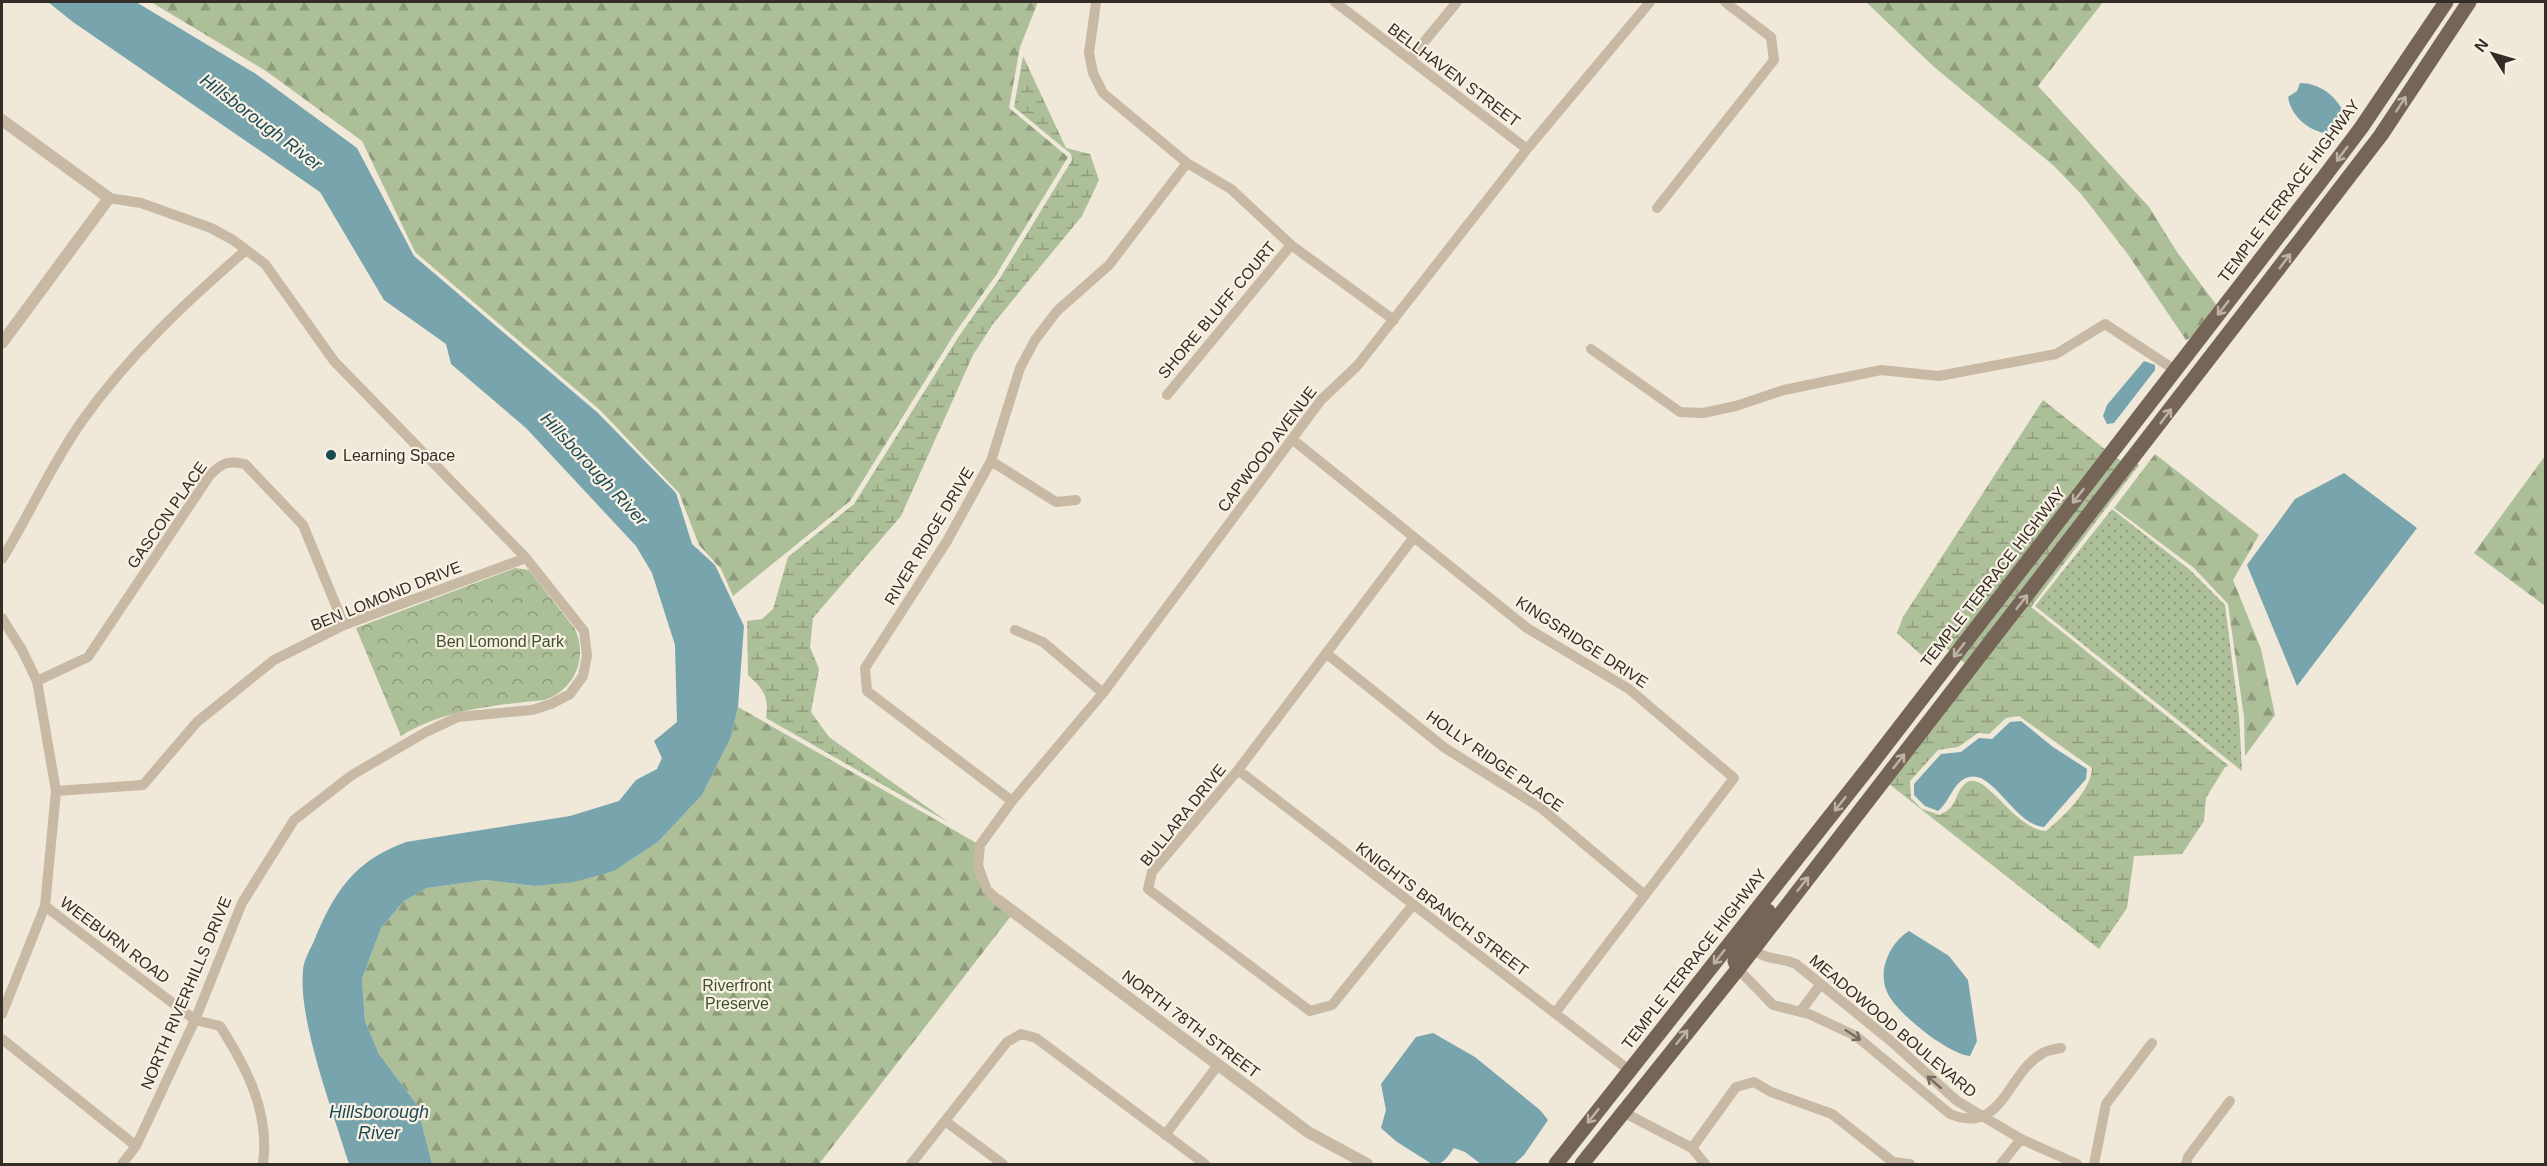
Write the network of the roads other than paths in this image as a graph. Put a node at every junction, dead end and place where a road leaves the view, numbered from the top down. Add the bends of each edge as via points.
1 (1096, 2) edge
2 (1335, 2) edge
3 (1457, 2) edge
4 (1650, 2) edge
5 (1725, 2) edge
6 (2446, 2) edge
7 (2469, 2) edge
8 (1410, 59) junction
9 (2, 121) edge
10 (1527, 149) junction
11 (1186, 163) junction
12 (109, 198) junction
13 (1657, 207) dead end
14 (1291, 245) junction
15 (246, 250) junction
16 (1394, 320) junction
17 (2, 343) edge
18 (1591, 349) dead end
19 (2175, 370) junction
20 (1167, 395) dead end
21 (1292, 440) junction
22 (2114, 449) junction
23 (991, 461) junction
24 (2131, 462) junction
25 (1076, 500) dead end
26 (1414, 537) junction
27 (526, 558) junction
28 (2, 559) edge
29 (2, 618) edge
30 (344, 625) junction
31 (1015, 630) dead end
32 (1327, 654) junction
33 (37, 681) junction
34 (1103, 693) junction
35 (1905, 720) junction
36 (1921, 731) junction
37 (1238, 770) junction
38 (56, 791) junction
39 (1012, 801) junction
40 (1790, 866) junction
41 (1645, 895) junction
42 (999, 901) joint
43 (45, 906) junction
44 (1412, 906) junction
45 (1753, 949) junction
46 (1738, 969) junction
47 (1820, 985) junction
48 (1800, 1012) junction
49 (1555, 1013) junction
50 (2, 1014) edge
51 (195, 1020) junction
52 (2, 1039) edge
53 (2152, 1043) dead end
54 (2061, 1048) dead end
55 (1218, 1065) junction
56 (1629, 1070) junction
57 (1646, 1083) junction
58 (2230, 1101) dead end
59 (1623, 1112) junction
60 (1981, 1116) junction
61 (945, 1121) junction
62 (1165, 1135) junction
63 (2021, 1139) junction
64 (136, 1146) junction
65 (1692, 1148) junction
66 (1893, 1163) edge
67 (122, 1164) edge
68 (263, 1164) edge
69 (911, 1164) edge
70 (1003, 1164) edge
71 (1205, 1164) edge
72 (1367, 1164) edge
73 (1556, 1164) edge
74 (1582, 1164) edge
75 (1705, 1164) edge
76 (1910, 1164) edge
77 (2001, 1164) edge
78 (2077, 1164) edge
79 (2094, 1164) edge
80 (2186, 1164) edge

1 - 11 street via 1089,53 1103,93
2 - 8 street, BELLHAVEN STREET
3 - 8 street
4 - 10 street, CAPWOOD AVENUE
5 - 13 street via 1771,37 1774,60
6 -> 19 main road, TEMPLE TERRACE HIGHWAY via 2361,128
24 -> 7 main road via 2381,135
8 - 10 street, BELLHAVEN STREET
9 - 12 street, NORTH RIVERHILLS DRIVE
10 - 16 street, CAPWOOD AVENUE
11 - 14 street via 1231,189
11 - 23 street, RIVER RIDGE DRIVE via 1108,265 1057,311 1035,340 1020,368
12 - 15 street, NORTH RIVERHILLS DRIVE via 141,203 211,228
12 - 17 street
14 - 16 street
14 - 20 street, SHORE BLUFF COURT
15 - 27 street, NORTH RIVERHILLS DRIVE via 265,264 334,361
15 - 28 street via 177,309 136,351 82,421
16 - 21 street, CAPWOOD AVENUE via 1357,366 1321,400
18 - 19 street via 1680,412 1703,413 1784,390 1881,370 1939,376 2056,354 2105,324
19 - 22 main road, TEMPLE TERRACE HIGHWAY
21 - 26 street, KINGSRIDGE DRIVE
21 - 34 street, CAPWOOD AVENUE
22 - 24 main road
22 -> 35 main road, TEMPLE TERRACE HIGHWAY
23 - 25 street via 1056,502
23 - 39 street, RIVER RIDGE DRIVE via 947,542 865,668 867,691
36 -> 24 main road
26 - 32 street, BULLARA DRIVE
26 - 41 street, KINGSRIDGE DRIVE via 1527,628 1629,689 1734,778
27 - 30 street, BEN LOMOND DRIVE
27 - 51 street, NORTH RIVERHILLS DRIVE via 584,631 587,656 583,676 570,694 551,705 458,717 426,732 352,775 294,820 242,903
29 - 33 street
30 - 33 street, GASCON PLACE via 303,525 245,464 222,463 210,475 88,657
30 - 38 street, BEN LOMOND DRIVE via 266,666 197,722 143,785
31 - 34 street via 1043,642
32 - 37 street, BULLARA DRIVE
32 - 41 street, HOLLY RIDGE PLACE via 1445,748 1541,808
33 - 38 street
34 - 39 street, CAPWOOD AVENUE
35 - 36 main road
35 -> 40 main road, TEMPLE TERRACE HIGHWAY
45 -> 36 main road
37 - 44 street, KNIGHTS BRANCH STREET
37 - 44 street, BULLARA DRIVE via 1152,872 1148,889 1310,1011 1332,1005
38 - 43 street
39 - 42 street, CAPWOOD AVENUE via 980,845 978,866 987,890
40 - 46 main road via 1777,899 1735,956
40 -> 56 main road, TEMPLE TERRACE HIGHWAY
41 - 49 street, KINGSRIDGE DRIVE
42 - 55 street, NORTH 78TH STREET
43 - 50 street
43 - 51 street, WEEBURN ROAD
44 - 49 street, KNIGHTS BRANCH STREET
45 - 46 main road
45 - 47 street, MEADOWOOD BOULEVARD via 1767,959 1796,964
46 - 48 street, MEADOWOOD BOULEVARD via 1773,1005
57 -> 46 main road
47 - 48 street
60 -> 47 street, MEADOWOOD BOULEVARD via 1932,1081 1893,1042
48 -> 60 street, MEADOWOOD BOULEVARD via 1856,1036 1950,1114 1965,1120
49 - 56 street, KNIGHTS BRANCH STREET
51 - 64 street, NORTH RIVERHILLS DRIVE
51 - 68 street, WEEBURN ROAD via 220,1026 236,1051 261,1106
52 - 64 street
53 - 79 street via 2106,1104
54 - 60 street via 2043,1053 2031,1063 1996,1108
55 - 62 street
55 - 72 street, NORTH 78TH STREET via 1308,1132
56 - 57 main road
56 -> 73 main road, TEMPLE TERRACE HIGHWAY
57 - 59 main road
58 - 80 street
59 - 65 street
59 - 74 main road
60 - 63 street, MEADOWOOD BOULEVARD
61 - 62 street via 1007,1042 1022,1034 1036,1038
61 - 69 street
61 - 70 street
62 - 71 street
63 - 77 street
63 - 78 street, MEADOWOOD BOULEVARD
64 - 67 street, NORTH RIVERHILLS DRIVE
65 - 66 street via 1736,1087 1754,1082 1832,1114
65 - 75 street
66 - 76 street

